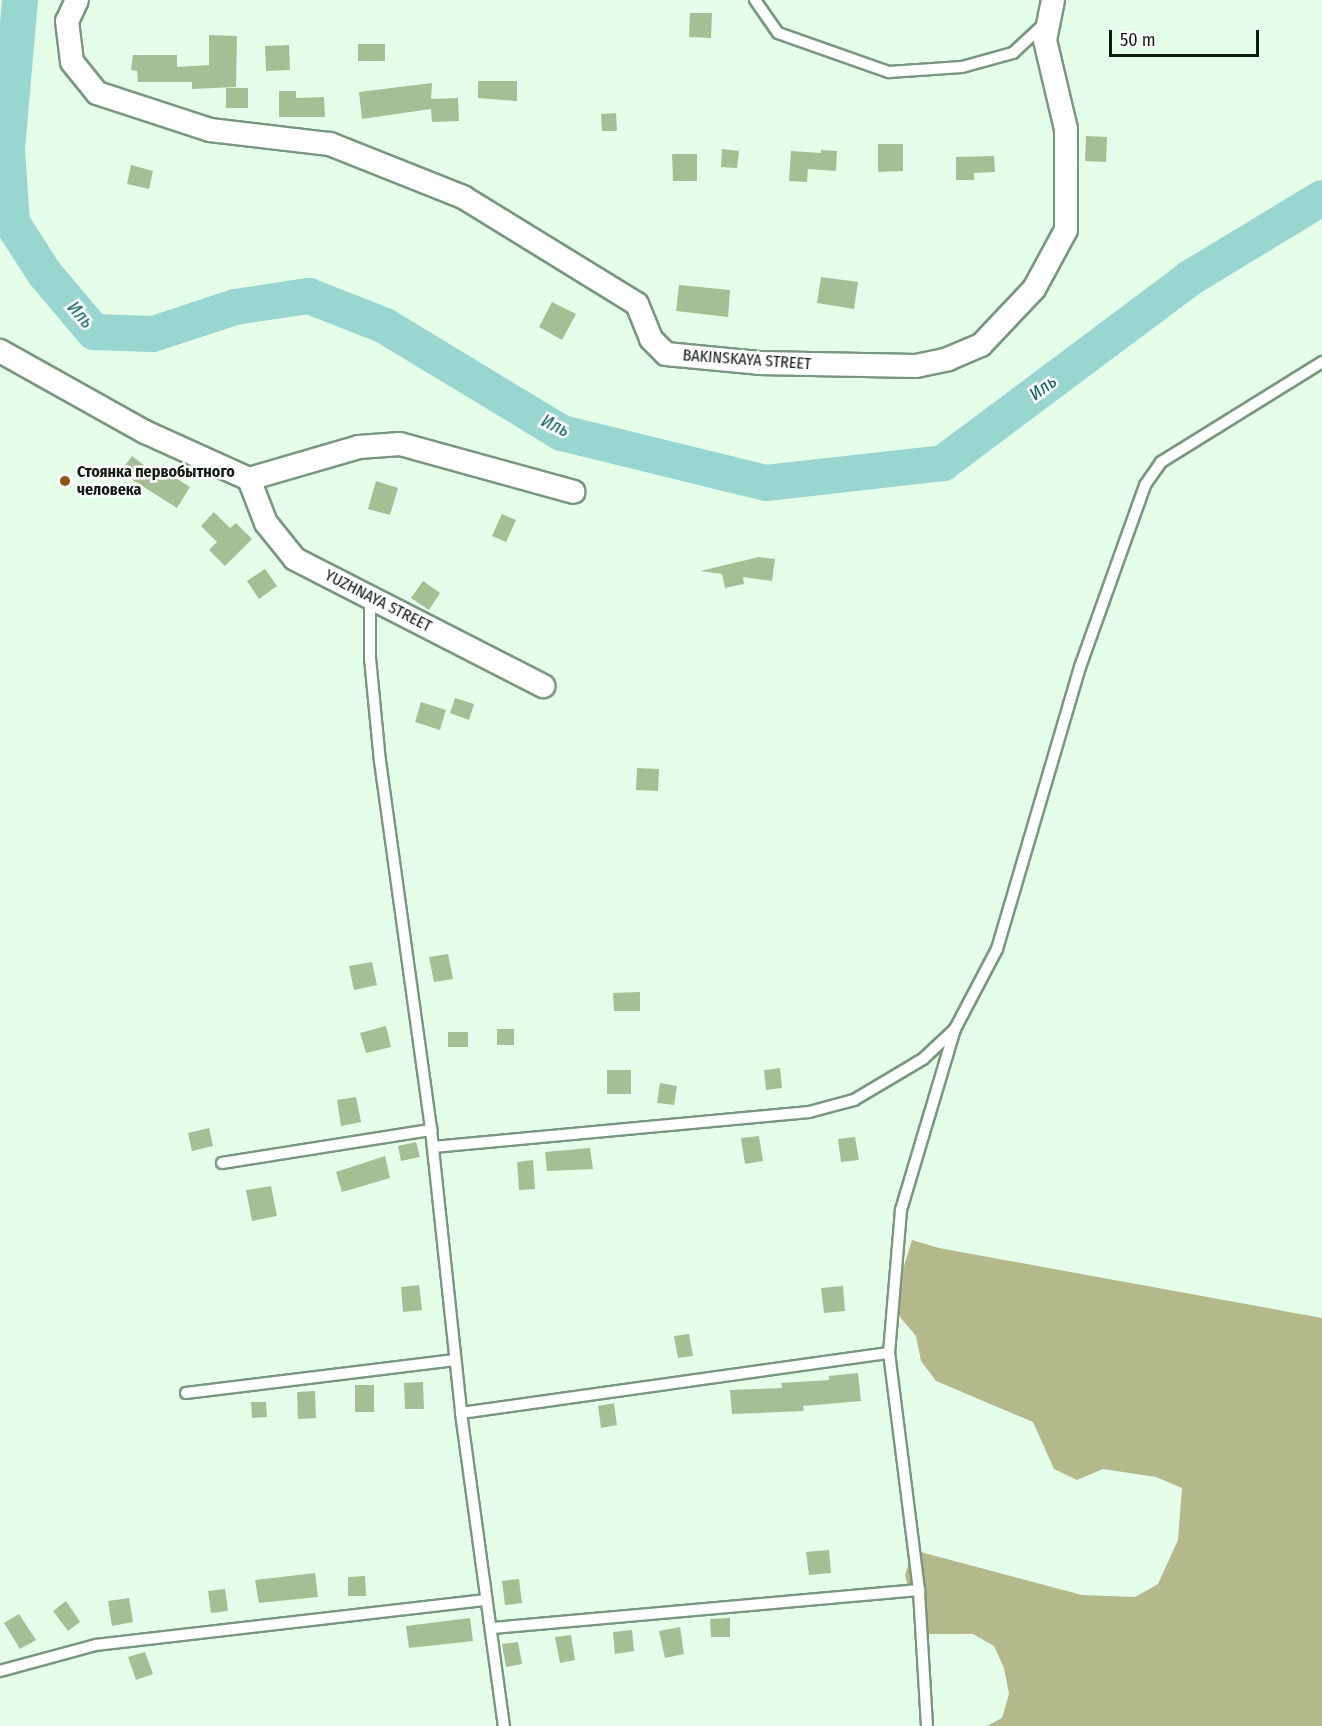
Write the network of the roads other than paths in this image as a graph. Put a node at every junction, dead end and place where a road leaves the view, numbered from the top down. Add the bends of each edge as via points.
1 (77, 0) edge
2 (755, 0) edge
3 (1050, 11) edge
4 (0, 351) edge
5 (1322, 362) edge
6 (249, 479) junction
7 (574, 492) dead end
8 (369, 597) junction
9 (543, 686) dead end
10 (955, 1029) junction
11 (431, 1130) junction
12 (432, 1147) junction
13 (222, 1163) dead end
14 (889, 1353) junction
15 (456, 1360) junction
16 (186, 1393) dead end
17 (461, 1413) junction
18 (919, 1590) junction
19 (485, 1600) junction
20 (492, 1628) junction
21 (0, 1671) edge
22 (504, 1726) edge
23 (927, 1726) edge

1 - 3 street, BAKINSKAYA STREET via 67,21 72,62 97,93 210,130 330,144 463,197 637,304 651,339 666,354 759,363 916,366 948,359 981,345 1034,289 1066,230 1066,129 1045,40
2 - 3 lane via 778,33 889,72 962,67 1013,53
4 - 6 street via 145,432
5 - 10 lane via 1161,462 1145,485 1080,667 997,949
6 - 7 street via 359,447 400,444
6 - 8 street, YUZHNAYA STREET via 266,523 295,559
8 - 9 street, YUZHNAYA STREET
8 - 11 lane via 370,658 380,761
10 - 12 lane via 924,1059 854,1100 809,1112
10 - 14 lane via 901,1210
11 - 12 lane
11 - 13 lane
12 - 15 lane
14 - 17 lane
14 - 18 lane
15 - 16 lane
15 - 17 lane
17 - 19 lane
18 - 20 lane
18 - 23 lane
19 - 20 lane
19 - 21 lane via 96,1646
20 - 22 lane

